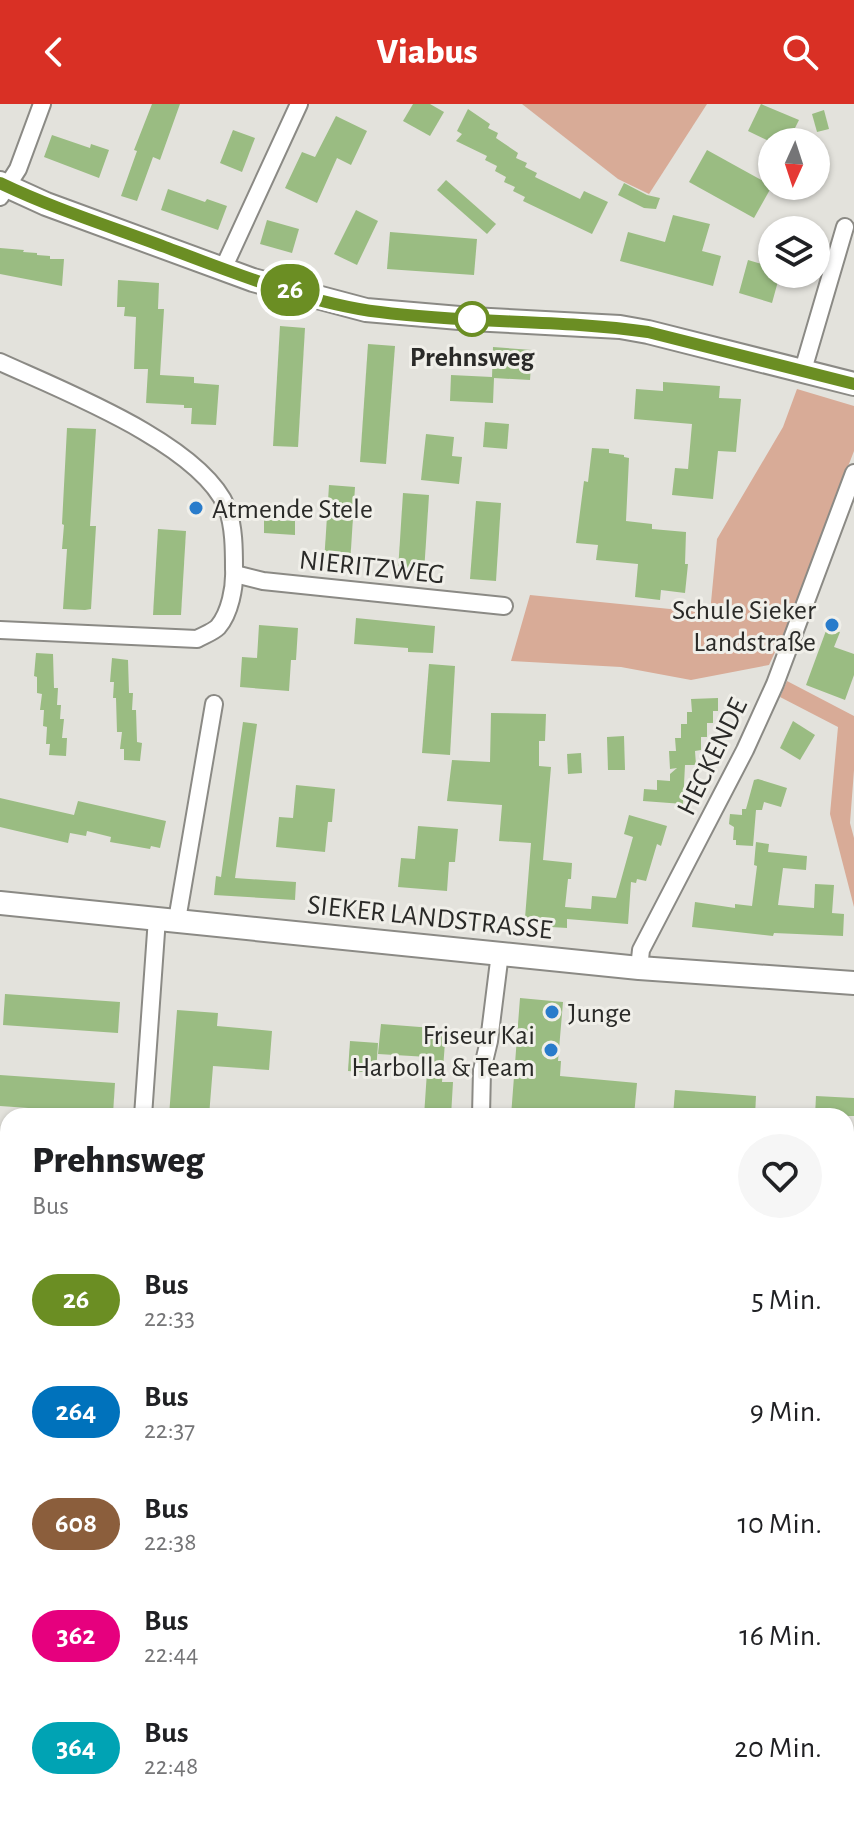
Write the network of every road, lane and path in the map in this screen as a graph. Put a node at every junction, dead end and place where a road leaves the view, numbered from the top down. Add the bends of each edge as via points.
1 (42, 104) edge
2 (299, 104) edge
3 (3, 189) edge
4 (845, 227) dead end
5 (854, 253) edge
6 (835, 262) junction
7 (223, 269) junction
8 (0, 362) edge
9 (803, 370) junction
10 (854, 384) edge
11 (854, 473) edge
12 (235, 574) junction
13 (504, 606) dead end
14 (0, 630) edge
15 (214, 704) dead end
16 (0, 903) edge
17 (167, 919) junction
18 (500, 953) junction
19 (639, 968) junction
20 (854, 983) edge
21 (144, 1108) edge
22 (481, 1108) edge

1 - 3 street via 18,169
2 - 7 street
3 - 7 street
4 - 6 street
5 - 6 street
6 - 9 street
7 - 9 street via 378,312 620,327
8 - 12 street via 112,412 200,471 227,508
9 - 10 street
11 - 19 street, HECKENDE via 775,684 641,950
12 - 13 street, NIERITZWEG
12 - 14 street via 228,611 217,629 197,639
15 - 17 street
16 - 17 street, SIEKER LANDSTRASSE
17 - 18 street, SIEKER LANDSTRASSE
17 - 21 street
18 - 19 street, SIEKER LANDSTRASSE
18 - 22 street
19 - 20 street, SIEKER LANDSTRASSE

